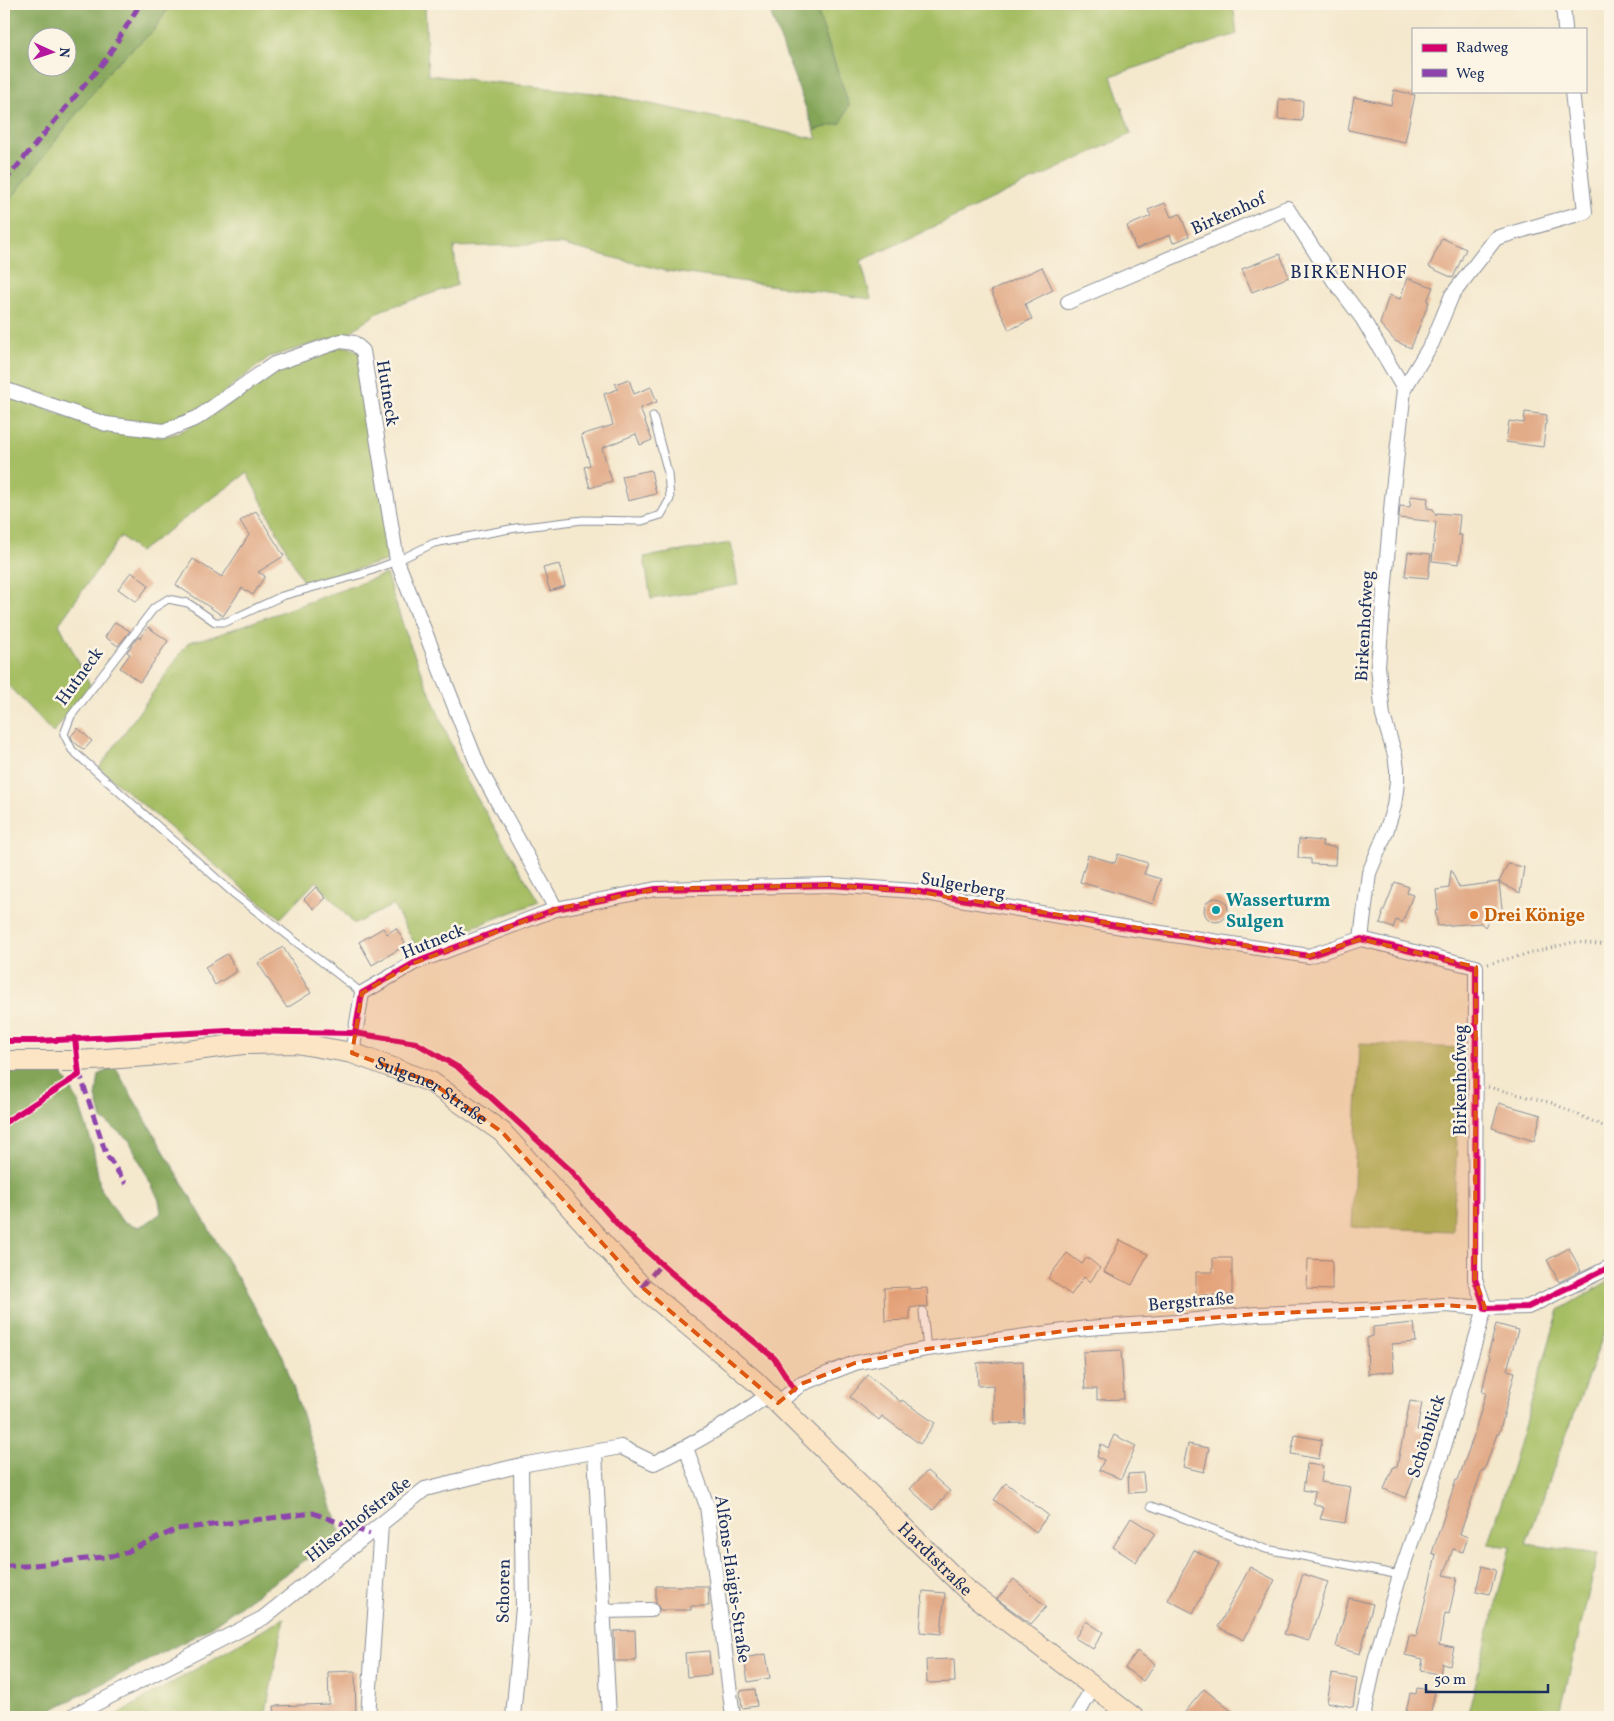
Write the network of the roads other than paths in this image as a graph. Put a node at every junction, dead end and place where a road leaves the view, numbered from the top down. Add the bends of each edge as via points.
1 (1563, 4) edge
2 (1566, 28) edge
3 (1572, 92) edge
4 (1068, 302) dead end
5 (4, 389) edge
6 (1404, 389) junction
7 (653, 416) dead end
8 (397, 561) junction
9 (556, 909) junction
10 (1361, 939) junction
11 (362, 993) junction
12 (352, 1053) junction
13 (4, 1061) edge
14 (1610, 1267) edge
15 (1485, 1308) junction
16 (923, 1311) dead end
17 (927, 1349) junction
18 (767, 1392) junction
19 (686, 1448) junction
20 (595, 1453) junction
21 (521, 1465) junction
22 (1151, 1506) dead end
23 (381, 1525) junction
24 (1400, 1575) junction
25 (652, 1610) dead end
26 (603, 1611) junction
27 (1093, 1687) junction
28 (70, 1717) edge
29 (368, 1717) edge
30 (513, 1717) edge
31 (609, 1717) edge
32 (733, 1717) edge
33 (1076, 1717) edge
34 (1133, 1717) edge
35 (1363, 1717) edge

1 - 2 street
3 - 6 street, Birkenhofweg via 1585,212 1496,238 1452,295 1432,342
4 - 6 street, Birkenhof via 1287,208 1362,318
5 - 8 street, Hutneck via 106,424 164,431 197,418 274,364 341,341 354,343 362,351
6 - 10 street, Birkenhofweg via 1378,666 1383,716 1395,755 1397,782 1386,832 1369,873
7 - 8 lane, Hutneck via 668,474 670,499 661,515 642,521 583,520 516,528 434,543
8 - 9 street, Hutneck via 479,768
8 - 11 lane, Hutneck via 282,596 226,622 215,622 188,603 168,599 154,608 71,716 64,734 72,750 233,893
9 - 10 street, Sulgerberg via 656,890 831,885 914,891 1309,956
9 - 11 street, Hutneck via 414,963
10 - 15 street, Birkenhofweg via 1476,968 1475,1279
11 - 12 street
12 - 13 main road, Sulgener Straße via 296,1043 252,1044 131,1058
12 - 18 main road, Sulgener Straße via 431,1082 502,1132 642,1287
14 - 15 street, Bergstraße via 1528,1308
15 - 17 street, Bergstraße via 1445,1305 1257,1314 1087,1328
15 - 24 street, Schönblick via 1443,1450
16 - 17 lane
17 - 18 street, Bergstraße via 856,1364 801,1384
18 - 19 street, Hilsenhofstraße via 738,1417
18 - 27 main road, Hardtstraße via 969,1592
19 - 20 street, Hilsenhofstraße via 654,1463 621,1447
19 - 32 street, Alfons-Haigis-Straße via 707,1506
20 - 21 street, Hilsenhofstraße
20 - 26 street
21 - 23 street, Hilsenhofstraße via 425,1489
21 - 30 street, Schoren via 523,1607
22 - 24 lane via 1266,1549
23 - 28 street, Hilsenhofstraße via 263,1618
23 - 29 street
24 - 35 street, Schönblick via 1376,1657
25 - 26 street
26 - 31 street
27 - 33 street
27 - 34 main road, Hardtstraße

